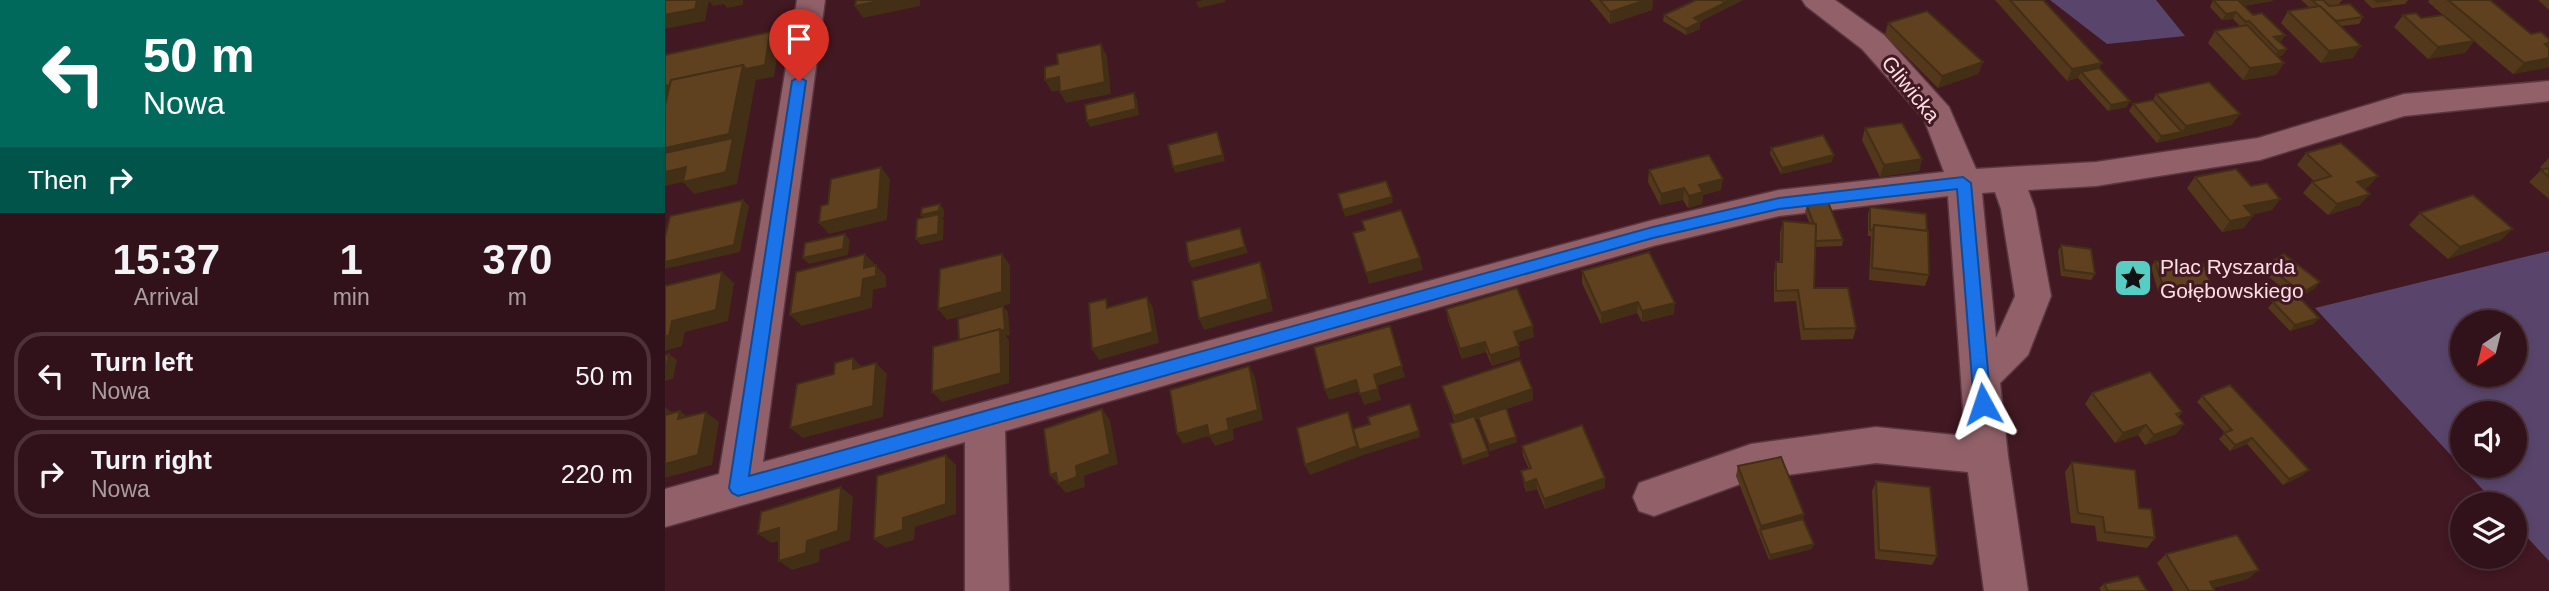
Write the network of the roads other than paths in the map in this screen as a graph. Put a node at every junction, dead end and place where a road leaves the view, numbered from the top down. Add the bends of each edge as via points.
1 (811, 0) edge
2 (1816, 0) edge
3 (2549, 91) edge
4 (2008, 180) junction
5 (1963, 183) junction
6 (1980, 378) junction
7 (985, 419) junction
8 (1987, 456) junction
9 (738, 488) junction
10 (1654, 497) dead end
11 (665, 508) edge
12 (987, 591) edge
13 (2006, 591) edge

1 - 9 street
2 - 5 street, Gliwicka via 1873,42 1938,115
3 - 4 street via 2405,105 2260,149 2096,174
4 - 5 street
4 - 6 street via 2018,209 2033,296 2015,344
5 - 6 street, Gliwicka
5 - 7 street via 1779,203 1653,233
6 - 8 street, Gliwicka
7 - 9 street
7 - 12 street
8 - 10 street via 1876,445 1751,461
8 - 13 street, Gliwicka
9 - 11 street

